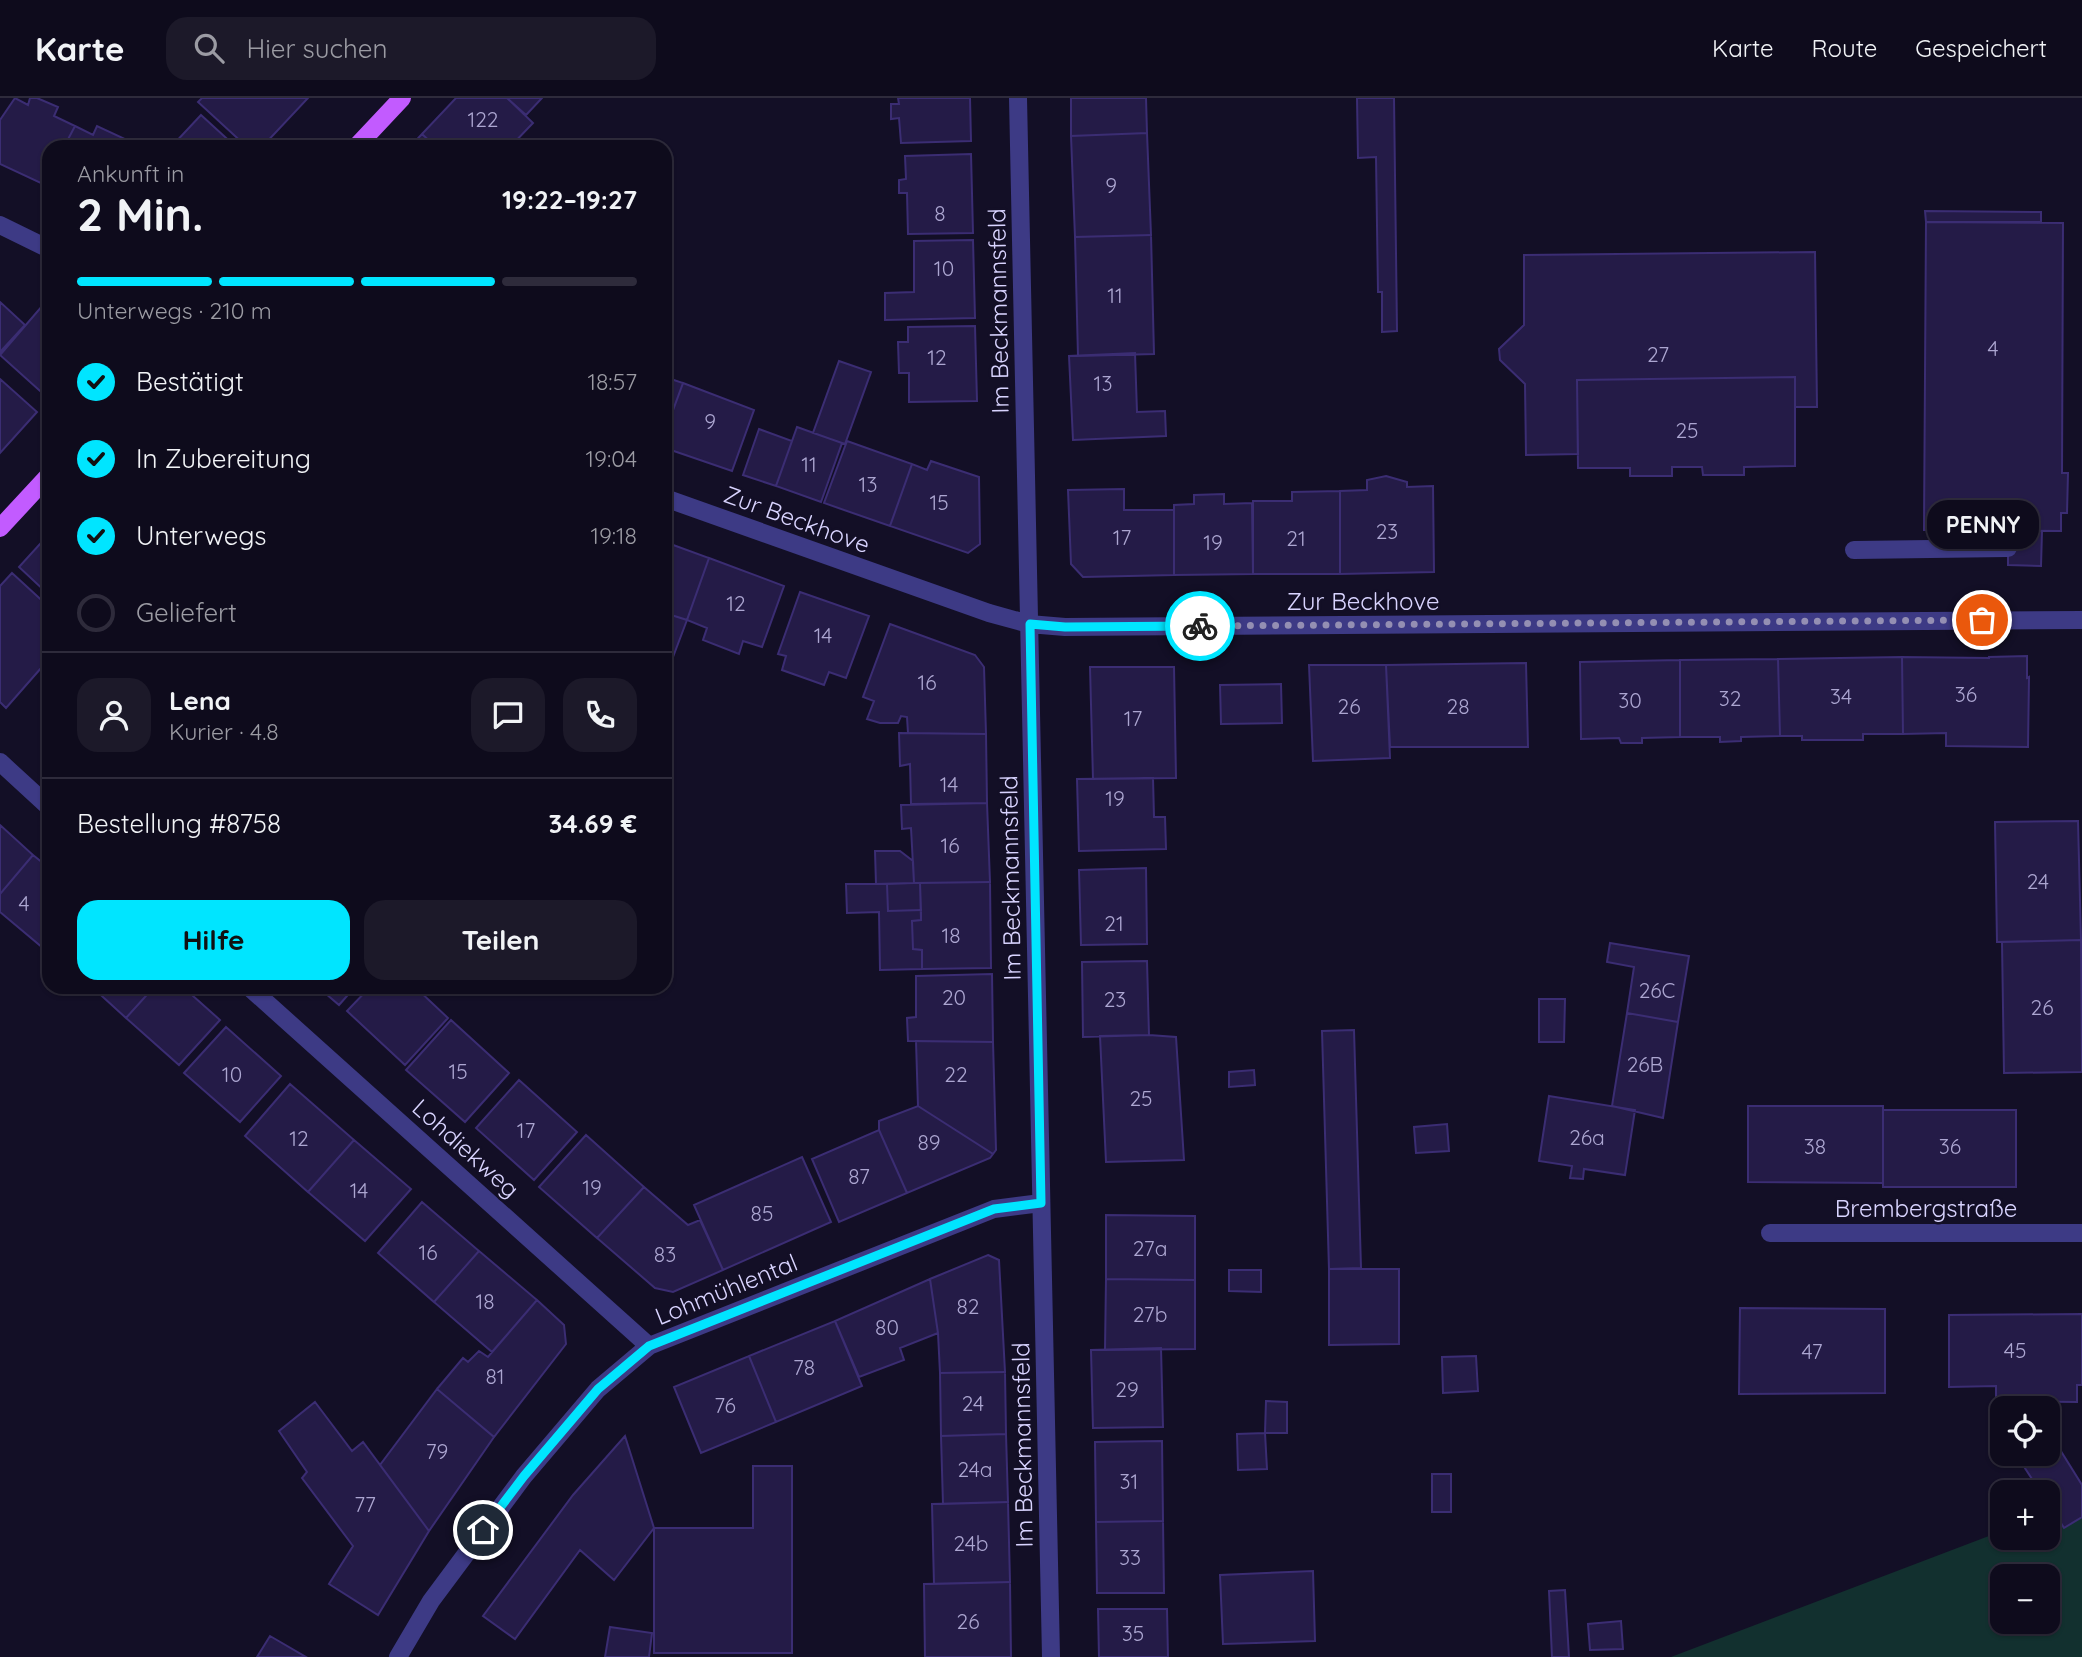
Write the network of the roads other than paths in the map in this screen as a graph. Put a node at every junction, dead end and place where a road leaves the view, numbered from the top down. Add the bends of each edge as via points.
1 (402, 98) edge
2 (1018, 98) edge
3 (363, 140) edge
4 (0, 225) edge
5 (42, 245) edge
6 (42, 483) edge
7 (672, 500) edge
8 (0, 528) edge
9 (2008, 548) dead end
10 (1854, 550) dead end
11 (2082, 620) edge
12 (1030, 624) junction
13 (0, 762) edge
14 (42, 801) edge
15 (257, 994) edge
16 (1041, 1203) junction
17 (1770, 1233) dead end
18 (2082, 1233) edge
19 (649, 1346) junction
20 (398, 1657) edge
21 (1051, 1657) edge

1 - 3 main road
2 - 12 street, Im Beckmannsfeld
4 - 5 street
6 - 8 main road
7 - 12 street, Zur Beckhove
9 - 10 street
11 - 12 street, Zur Beckhove
12 - 16 street, Im Beckmannsfeld
13 - 14 street
15 - 19 street, Lohdiekweg
16 - 19 street, Lohmühlental via 994,1209
16 - 21 street, Im Beckmannsfeld
17 - 18 street, Brembergstraße
19 - 20 street, Lohmühlental via 598,1389 524,1476 431,1601

